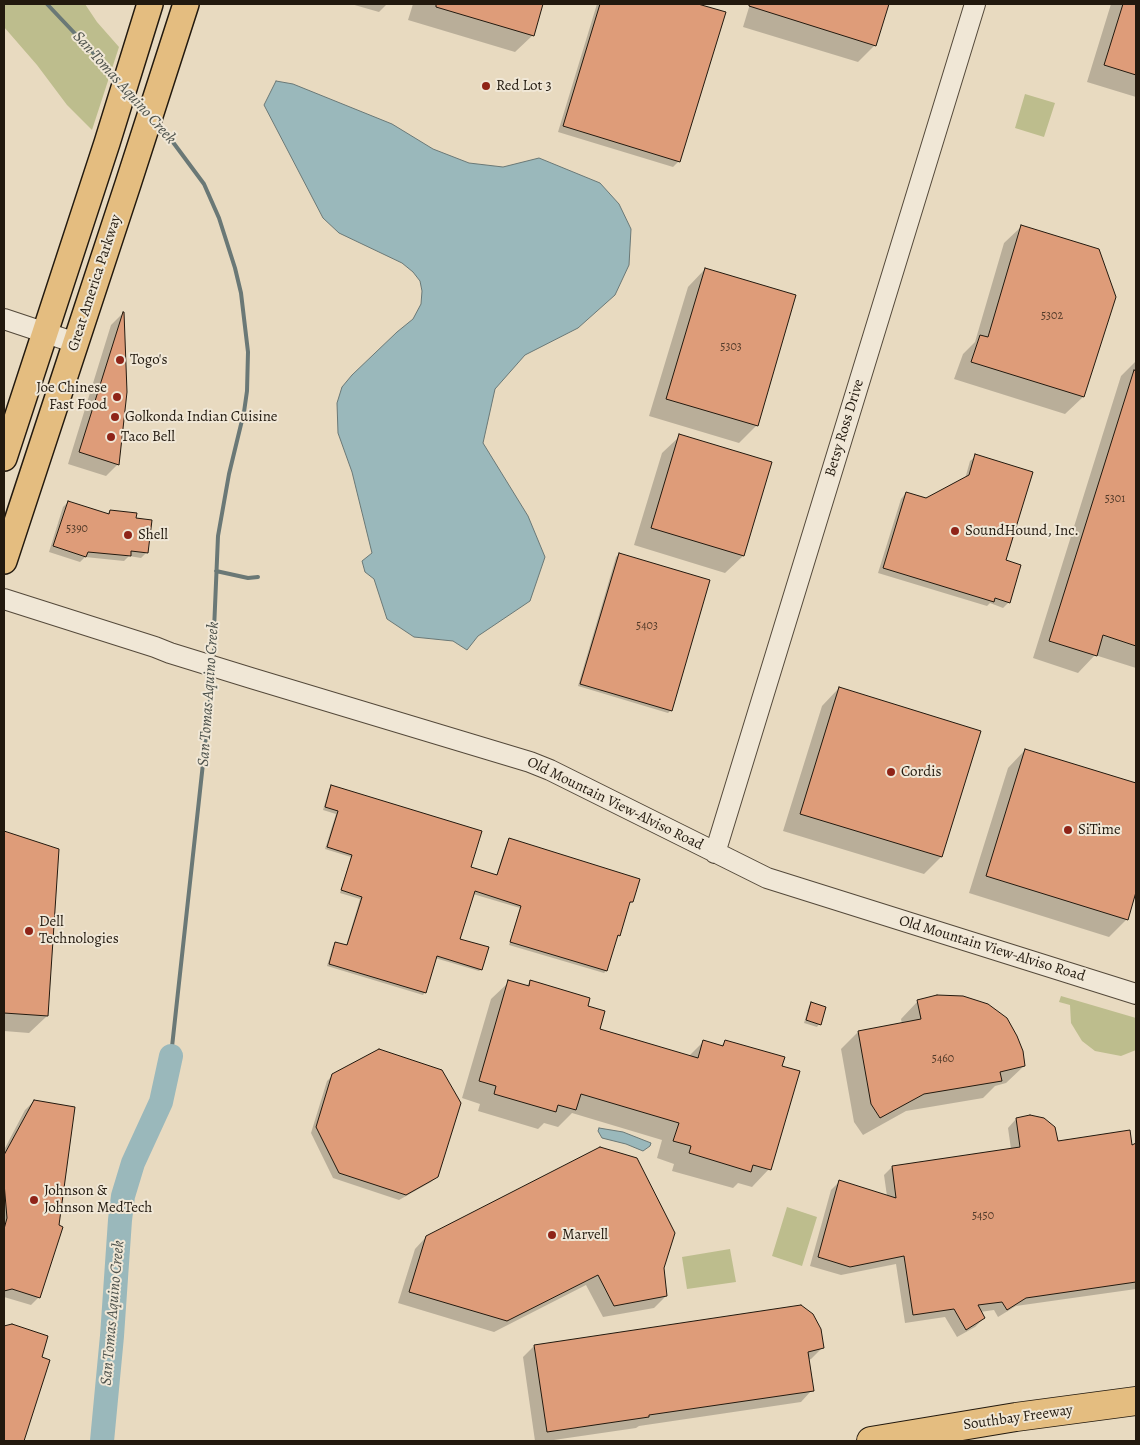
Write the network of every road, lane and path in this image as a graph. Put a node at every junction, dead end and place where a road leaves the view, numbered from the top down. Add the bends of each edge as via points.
1 (150, 4) edge
2 (186, 4) edge
3 (976, 4) edge
4 (4, 320) edge
5 (45, 333) junction
6 (76, 343) junction
7 (4, 458) edge
8 (4, 561) edge
9 (4, 599) edge
10 (715, 853) junction
11 (1136, 994) edge
12 (1136, 1401) edge
13 (882, 1439) edge
14 (858, 1441) edge

1 - 5 main road
2 - 6 main road, Great America Parkway
3 - 10 street, Betsy Ross Drive
4 - 5 street
5 - 6 street
5 - 7 main road
6 - 8 main road, Great America Parkway
9 - 10 street, Old Mountain View-Alviso Road via 530,762
10 - 11 street, Old Mountain View-Alviso Road via 767,878
12 - 13 highway, Southbay Freeway
13 - 14 highway, Southbay Freeway

